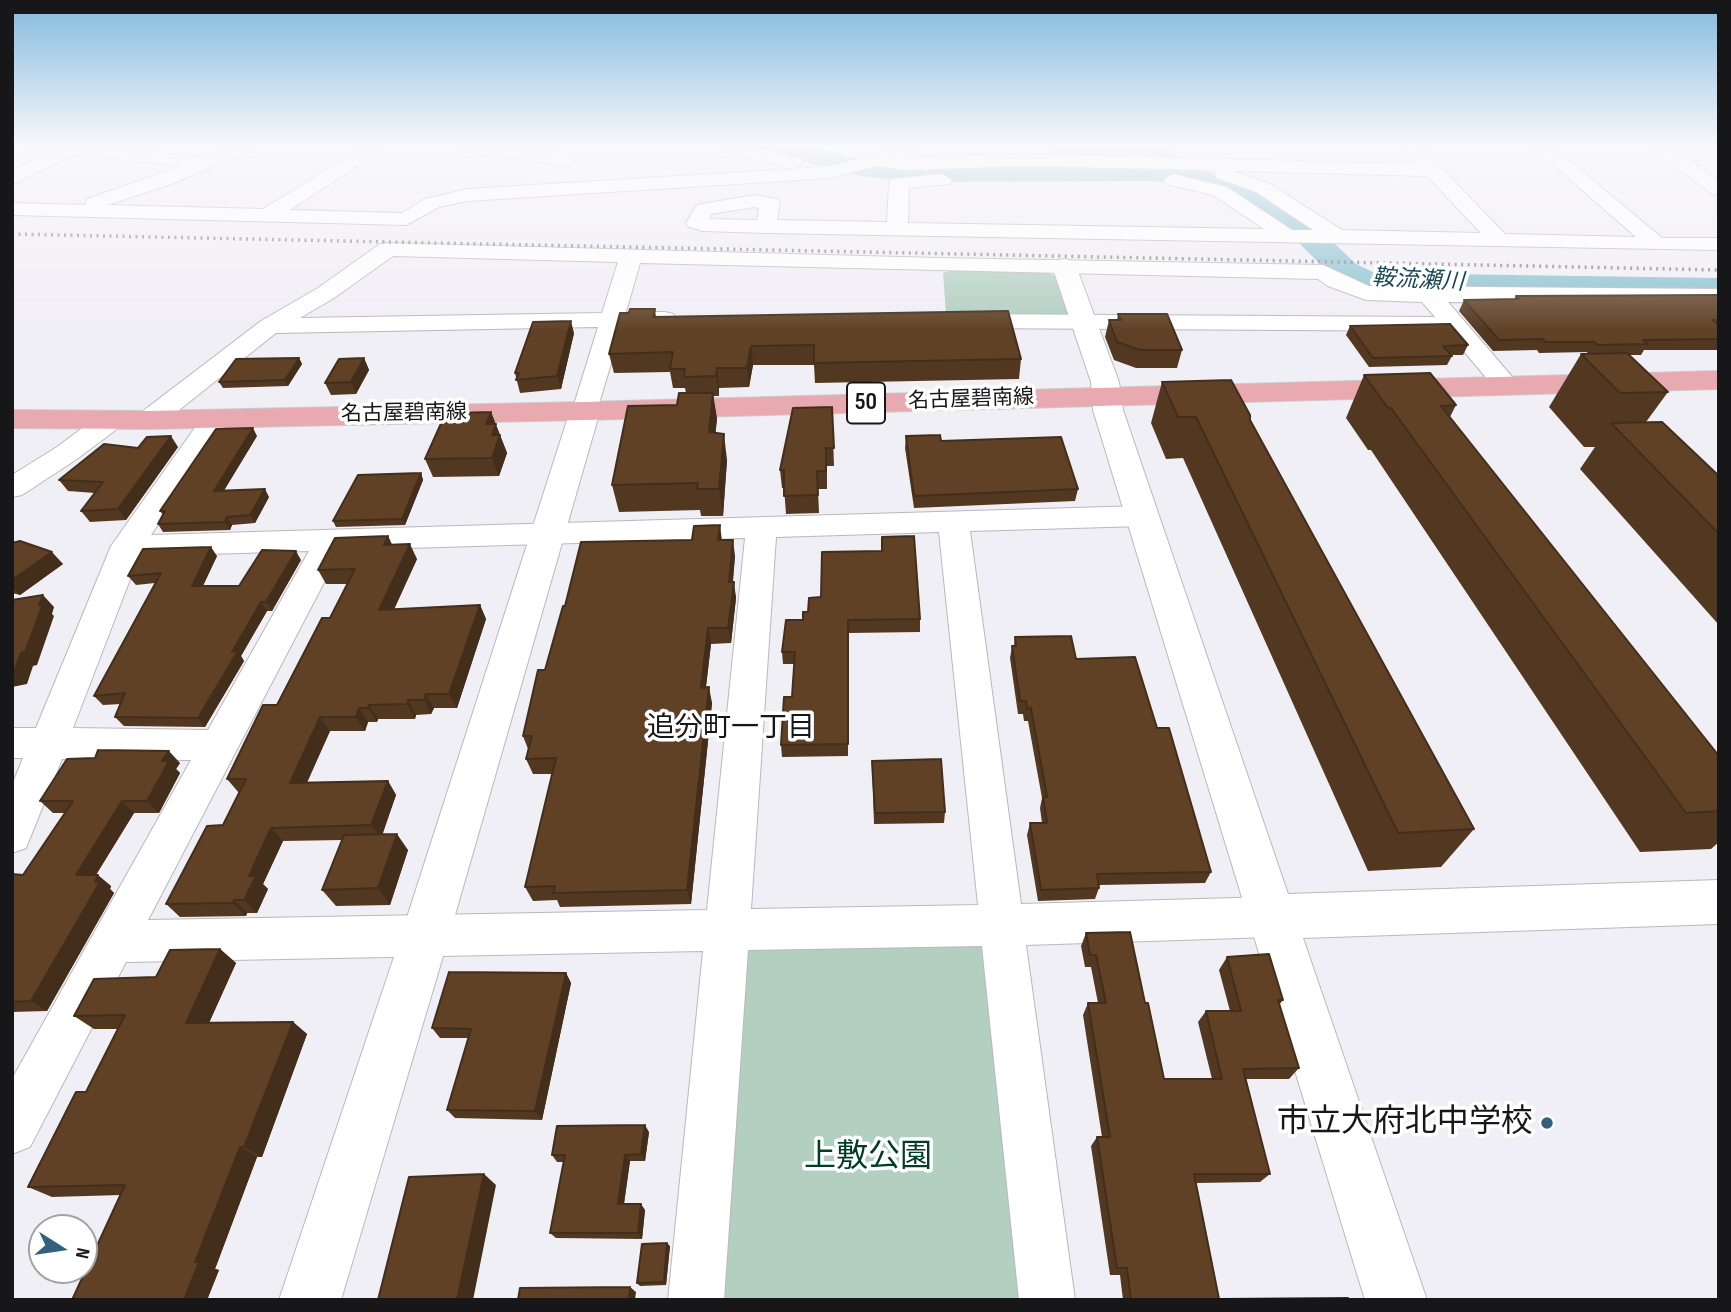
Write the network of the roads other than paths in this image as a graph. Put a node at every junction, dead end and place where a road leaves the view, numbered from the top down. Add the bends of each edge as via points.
1 (69, 208) edge
2 (279, 208) edge
3 (424, 208) edge
4 (898, 208) edge
5 (1249, 208) edge
6 (1294, 208) edge
7 (1468, 208) edge
8 (1615, 208) edge
9 (56, 211) junction
10 (266, 216) junction
11 (13, 219) edge
12 (766, 227) dead end
13 (897, 229) junction
14 (1289, 236) junction
15 (1336, 236) junction
16 (1498, 239) junction
17 (1657, 243) junction
18 (1719, 244) edge
19 (631, 257) junction
20 (1065, 266) junction
21 (1429, 295) junction
22 (1719, 296) edge
23 (613, 318) junction
24 (683, 319) edge
25 (946, 320) edge
26 (1084, 321) junction
27 (1453, 324) junction
28 (270, 326) junction
29 (1719, 380) edge
30 (1507, 386) junction
31 (1106, 397) junction
32 (585, 411) junction
33 (216, 418) junction
34 (12, 419) edge
35 (149, 420) junction
36 (111, 421) junction
37 (12, 488) edge
38 (1142, 516) junction
39 (953, 522) junction
40 (761, 527) junction
41 (549, 533) junction
42 (330, 541) junction
43 (127, 546) junction
44 (31, 744) edge
45 (218, 745) junction
46 (12, 835) edge
47 (1719, 902) edge
48 (1271, 917) junction
49 (1002, 925) junction
50 (726, 931) junction
51 (425, 936) junction
52 (114, 941) junction
53 (16, 1115) edge
54 (310, 1300) edge
55 (695, 1300) edge
56 (1047, 1300) edge
57 (1396, 1300) edge

1 - 9 street
2 - 10 street
3 - 10 street via 406,219
4 - 13 street
5 - 14 street
6 - 15 street
7 - 16 street
8 - 17 street
9 - 10 street
9 - 11 street
12 - 13 street
13 - 14 street
14 - 15 street
15 - 16 street
16 - 17 street
17 - 18 street
19 - 20 street
19 - 23 street
19 - 28 street via 388,249
20 - 21 street via 1323,272 1366,293
20 - 26 street
21 - 22 street
21 - 27 street
23 - 24 street
23 - 28 street
23 - 32 street
25 - 26 street
26 - 27 street
26 - 31 street
27 - 30 street
28 - 35 street
29 - 30 main road, 名古屋碧南線 / 50
30 - 31 main road, 名古屋碧南線 / 50
31 - 32 main road, 名古屋碧南線 / 50
31 - 38 street
32 - 33 main road, 名古屋碧南線 / 50
32 - 41 street
33 - 35 main road, 名古屋碧南線 / 50
33 - 43 street
34 - 36 main road, 名古屋碧南線 / 50
35 - 36 main road, 名古屋碧南線 / 50
36 - 37 street
38 - 39 street
38 - 48 street
39 - 40 street
39 - 49 street
40 - 41 street
40 - 50 street
41 - 42 street
41 - 51 street
42 - 43 street
42 - 45 street
43 - 44 street
44 - 45 street
44 - 46 street
45 - 52 street
47 - 48 street
48 - 49 street
48 - 57 street
49 - 50 street
49 - 56 street
50 - 51 street
50 - 55 street
51 - 52 street
51 - 54 street
52 - 53 street

